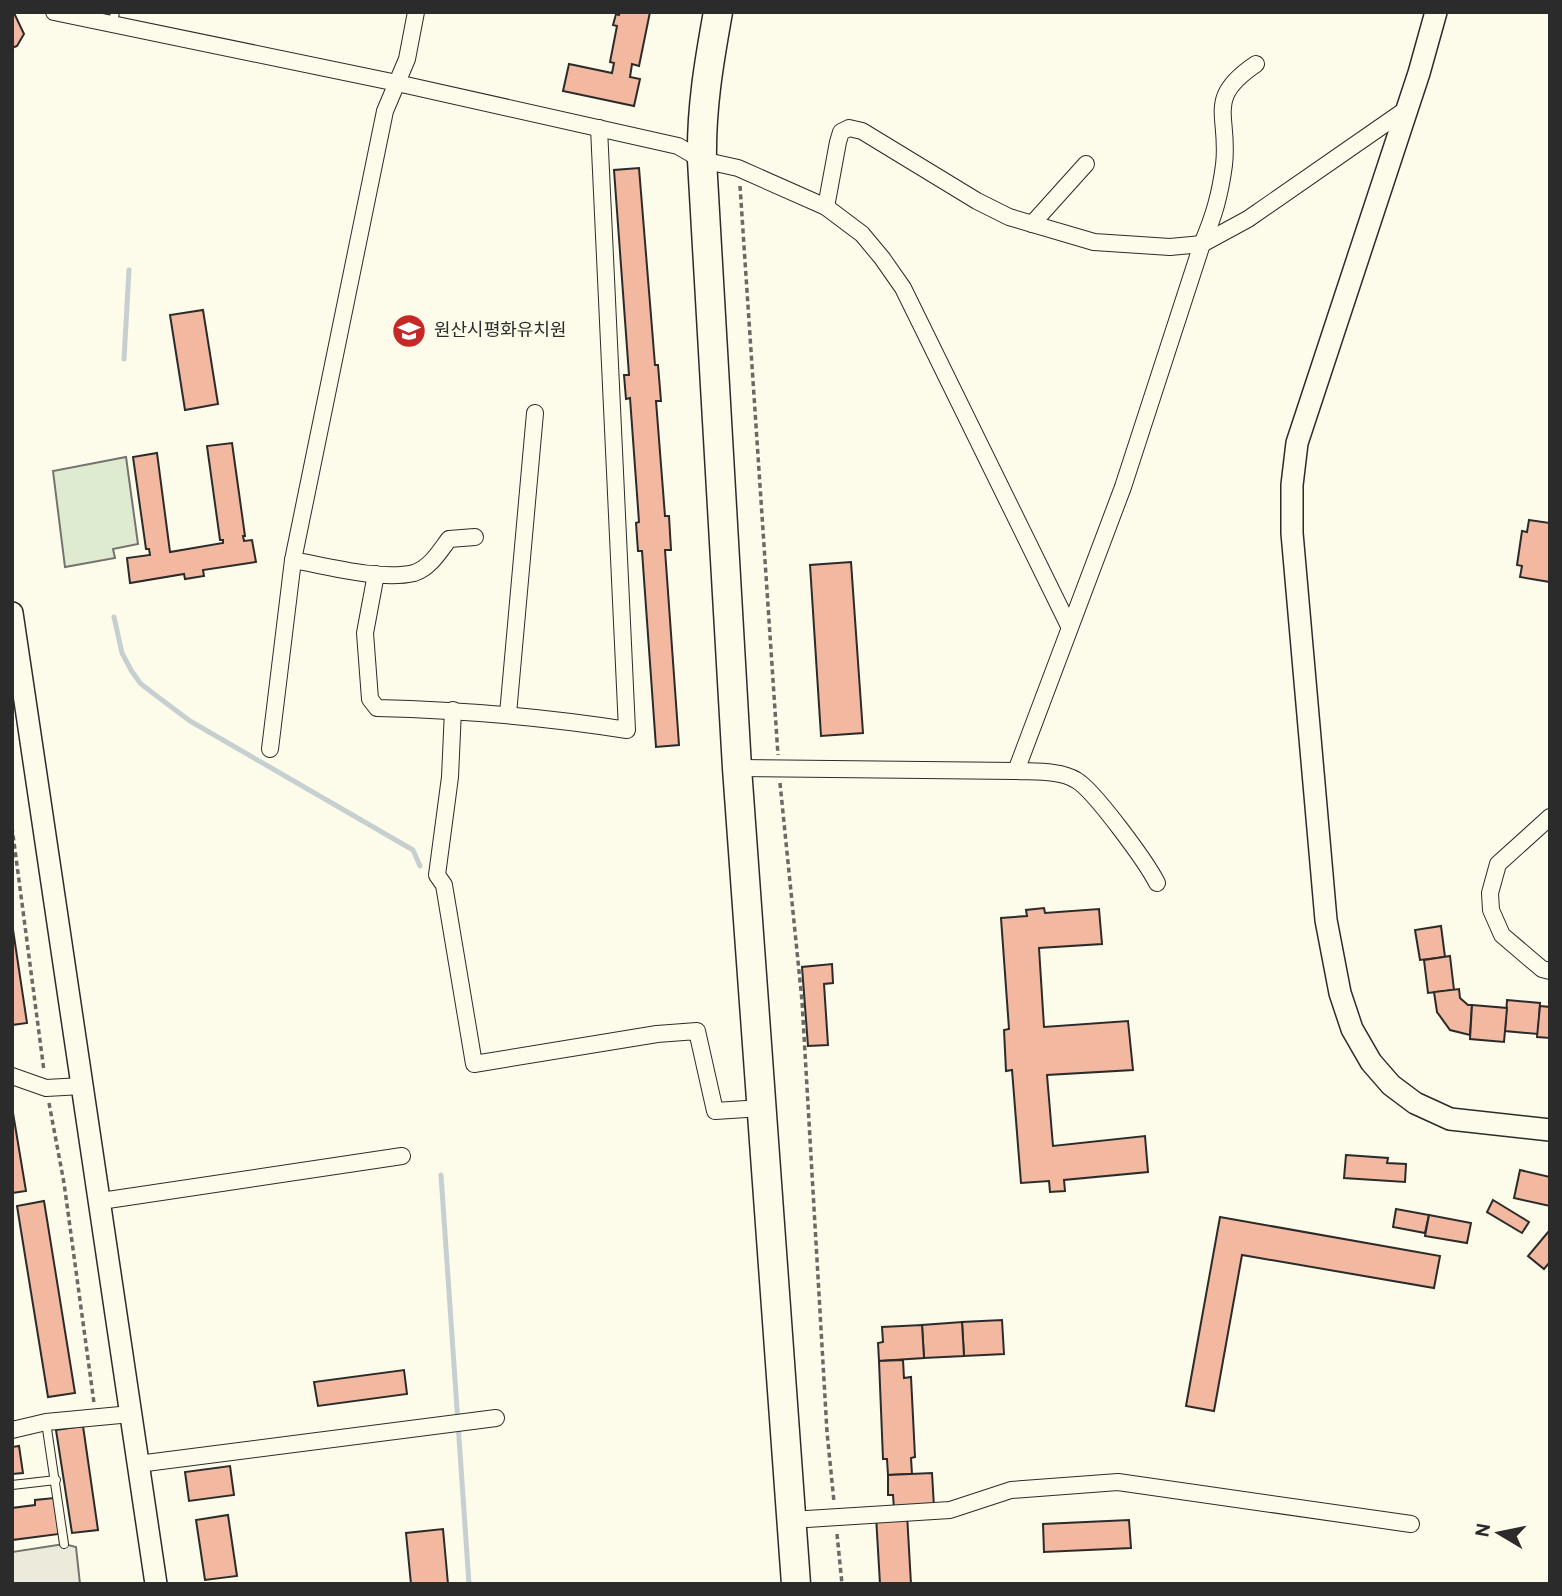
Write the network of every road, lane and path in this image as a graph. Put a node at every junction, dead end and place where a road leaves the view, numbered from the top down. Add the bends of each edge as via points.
1 (54, 12) edge
2 (416, 12) edge
3 (718, 12) edge
4 (1436, 12) edge
5 (114, 18) edge
6 (1256, 64) dead end
7 (397, 83) junction
8 (1408, 108) junction
9 (599, 128) junction
10 (702, 160) junction
11 (1087, 164) dead end
12 (738, 168) junction
13 (826, 207) junction
14 (1032, 223) junction
15 (1202, 244) junction
16 (535, 413) dead end
17 (475, 537) dead end
18 (293, 560) junction
19 (376, 574) junction
20 (12, 613) edge
21 (1069, 626) junction
22 (453, 710) junction
23 (508, 714) junction
24 (270, 749) dead end
25 (737, 768) junction
26 (779, 768) dead end
27 (1016, 771) junction
28 (780, 781) dead end
29 (1550, 817) edge
30 (12, 827) edge
31 (1157, 883) dead end
32 (1550, 971) edge
33 (12, 1076) edge
34 (82, 1086) junction
35 (46, 1088) junction
36 (762, 1108) junction
37 (1550, 1130) edge
38 (402, 1156) dead end
39 (101, 1201) junction
40 (131, 1414) junction
41 (96, 1417) junction
42 (496, 1418) dead end
43 (46, 1422) junction
44 (12, 1430) edge
45 (138, 1464) junction
46 (56, 1480) junction
47 (12, 1485) edge
48 (835, 1515) dead end
49 (791, 1521) junction
50 (1411, 1524) dead end
51 (836, 1528) dead end
52 (64, 1544) dead end
53 (156, 1584) edge
54 (796, 1584) edge
55 (842, 1584) edge

1 - 5 street
2 - 7 street
3 - 10 highway via 701,119
4 - 8 street
5 - 7 street
6 - 15 street via 1235,78 1225,93 1224,162 1217,209
7 - 9 street
7 - 18 street via 385,111
8 - 15 street via 1248,219
8 - 37 street via 1297,443 1292,485 1292,533 1326,920 1352,1029 1391,1085 1415,1103 1450,1119
9 - 10 street via 678,146
9 - 23 street via 627,730
10 - 12 street
10 - 25 highway
11 - 14 street
12 - 13 street
12 - 26 path
13 - 14 street via 838,142 841,132 849,128 862,131 977,201
13 - 21 street via 862,234 903,288
14 - 15 street via 1094,242 1170,247
15 - 21 street via 1123,487
16 - 23 street
17 - 19 street via 449,539 433,561 415,572
18 - 19 street
18 - 24 street
19 - 22 street via 365,633 370,699 377,708
20 - 34 street
21 - 27 street
22 - 23 street
22 - 36 street via 437,875 444,885 474,1064 697,1031 715,1111
25 - 27 street
25 - 36 highway
27 - 31 street via 1059,775 1084,786
28 - 48 path via 802,1001
29 - 32 street via 1498,864 1490,893 1491,910 1502,934
30 - 35 path
33 - 35 street
34 - 35 street
34 - 39 street
35 - 41 path via 64,1183
36 - 49 highway
38 - 39 street
39 - 40 street
40 - 41 street
40 - 45 street
41 - 43 street
42 - 45 street
43 - 44 street
43 - 46 lane
45 - 53 street
46 - 47 lane
46 - 52 lane
49 - 50 street via 950,1510 1011,1490 1118,1482
49 - 54 highway
51 - 55 path

